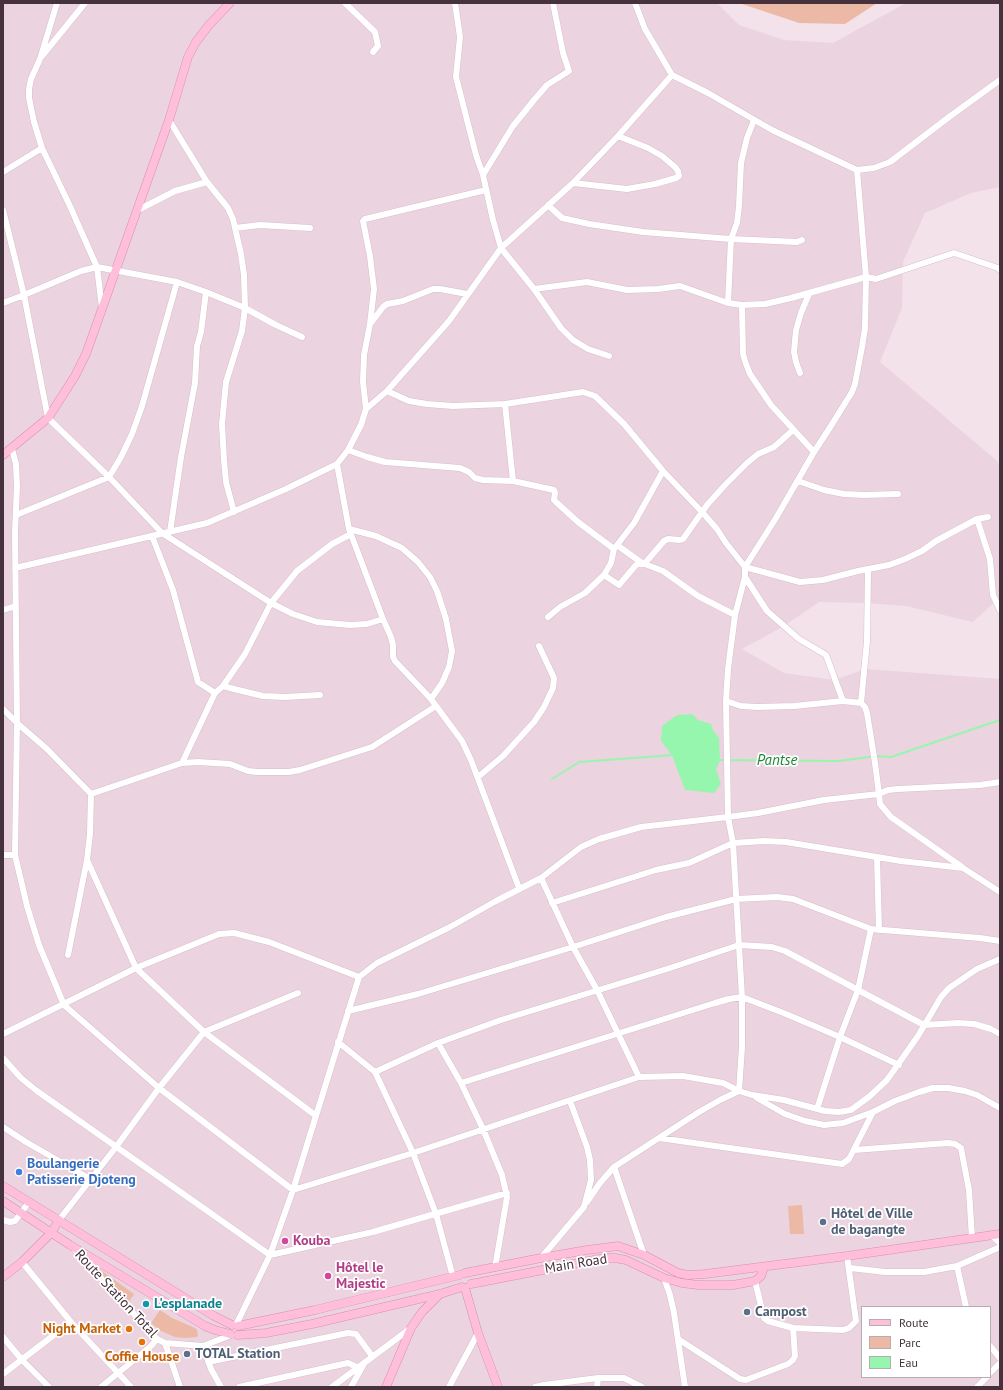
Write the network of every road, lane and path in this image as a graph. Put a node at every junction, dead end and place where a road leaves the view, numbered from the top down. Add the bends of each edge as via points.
1 (57, 3) edge
2 (85, 3) edge
3 (230, 3) edge
4 (345, 3) edge
5 (455, 3) edge
6 (553, 3) edge
7 (635, 3) edge
8 (373, 52) dead end
9 (40, 59) junction
10 (672, 74) junction
11 (1000, 80) edge
12 (169, 120) junction
13 (754, 120) junction
14 (618, 136) junction
15 (42, 148) junction
16 (857, 170) junction
17 (3, 172) edge
18 (483, 175) junction
19 (207, 182) junction
20 (574, 182) junction
21 (486, 190) junction
22 (548, 205) junction
23 (3, 210) edge
24 (136, 211) junction
25 (235, 228) junction
26 (310, 228) dead end
27 (731, 239) junction
28 (802, 240) dead end
29 (501, 248) junction
30 (97, 266) junction
31 (116, 270) junction
32 (1000, 270) edge
33 (866, 277) junction
34 (177, 282) junction
35 (534, 289) junction
36 (206, 292) junction
37 (467, 294) junction
38 (809, 294) junction
39 (24, 295) junction
40 (3, 303) edge
41 (728, 303) junction
42 (742, 305) junction
43 (102, 308) junction
44 (245, 308) junction
45 (370, 324) junction
46 (302, 337) dead end
47 (609, 356) dead end
48 (800, 373) dead end
49 (387, 391) junction
50 (505, 404) junction
51 (366, 409) junction
52 (48, 418) junction
53 (793, 430) junction
54 (12, 449) junction
55 (348, 450) junction
56 (814, 452) junction
57 (3, 455) edge
58 (337, 464) junction
59 (663, 471) junction
60 (109, 477) junction
61 (513, 481) junction
62 (798, 481) junction
63 (898, 494) dead end
64 (234, 512) junction
65 (702, 512) junction
66 (16, 515) junction
67 (988, 517) dead end
68 (977, 519) junction
69 (170, 532) junction
70 (350, 532) junction
71 (162, 533) junction
72 (152, 536) junction
73 (615, 547) junction
74 (642, 563) junction
75 (745, 567) junction
76 (15, 568) junction
77 (868, 570) junction
78 (604, 575) junction
79 (745, 577) junction
80 (271, 604) junction
81 (16, 606) junction
82 (3, 610) edge
83 (1000, 610) edge
84 (735, 615) junction
85 (548, 617) dead end
86 (383, 619) junction
87 (540, 646) dead end
88 (223, 686) junction
89 (215, 693) junction
90 (320, 695) dead end
91 (431, 699) junction
92 (726, 701) junction
93 (843, 701) junction
94 (861, 704) junction
95 (436, 706) junction
96 (3, 709) edge
97 (17, 723) junction
98 (182, 763) junction
99 (478, 777) junction
100 (1000, 782) edge
101 (91, 794) junction
102 (879, 794) junction
103 (728, 817) junction
104 (733, 843) junction
105 (3, 855) edge
106 (15, 855) junction
107 (877, 858) junction
108 (87, 860) junction
109 (963, 868) junction
110 (541, 878) junction
111 (519, 888) junction
112 (1000, 892) edge
113 (736, 899) junction
114 (552, 903) junction
115 (871, 929) junction
116 (879, 930) junction
117 (1000, 941) edge
118 (739, 945) junction
119 (573, 948) junction
120 (68, 955) dead end
121 (1000, 959) edge
122 (136, 968) junction
123 (359, 977) junction
124 (597, 990) junction
125 (858, 990) junction
126 (298, 993) dead end
127 (742, 998) junction
128 (64, 1005) junction
129 (348, 1011) junction
130 (924, 1025) junction
131 (204, 1032) junction
132 (618, 1033) junction
133 (3, 1034) edge
134 (1000, 1034) edge
135 (840, 1037) junction
136 (338, 1042) junction
137 (438, 1043) junction
138 (3, 1058) edge
139 (899, 1065) junction
140 (375, 1072) junction
141 (639, 1077) junction
142 (461, 1083) junction
143 (159, 1088) junction
144 (739, 1091) junction
145 (752, 1095) junction
146 (570, 1101) junction
147 (1000, 1108) edge
148 (817, 1109) junction
149 (873, 1112) junction
150 (315, 1115) junction
151 (3, 1127) edge
152 (483, 1129) junction
153 (659, 1138) junction
154 (116, 1146) junction
155 (854, 1150) junction
156 (413, 1153) junction
157 (614, 1168) junction
158 (90, 1179) junction
159 (3, 1186) edge
160 (293, 1190) junction
161 (507, 1193) junction
162 (3, 1201) edge
163 (29, 1202) junction
164 (584, 1207) junction
165 (22, 1212) junction
166 (436, 1214) junction
167 (3, 1220) edge
168 (59, 1220) junction
169 (51, 1233) junction
170 (1000, 1234) edge
171 (991, 1235) junction
172 (972, 1238) junction
173 (1000, 1243) edge
174 (70, 1245) junction
175 (1000, 1247) edge
176 (270, 1255) junction
177 (644, 1255) junction
178 (847, 1256) junction
179 (541, 1258) junction
180 (22, 1262) junction
181 (957, 1266) junction
182 (764, 1267) junction
183 (495, 1268) junction
184 (850, 1268) junction
185 (731, 1272) junction
186 (459, 1275) junction
187 (3, 1277) edge
188 (664, 1278) junction
189 (755, 1281) junction
190 (733, 1285) junction
191 (466, 1286) junction
192 (440, 1294) junction
193 (966, 1306) edge
194 (71, 1322) junction
195 (236, 1326) junction
196 (411, 1328) junction
197 (793, 1328) junction
198 (478, 1333) junction
199 (233, 1335) junction
200 (3, 1337) edge
201 (158, 1339) junction
202 (678, 1339) junction
203 (165, 1343) junction
204 (203, 1346) junction
205 (991, 1347) edge
206 (372, 1356) junction
207 (1000, 1358) edge
208 (22, 1360) junction
209 (366, 1361) junction
210 (208, 1362) junction
211 (999, 1366) edge
212 (357, 1367) junction
213 (991, 1372) edge
214 (3, 1374) edge
215 (118, 1374) junction
216 (598, 1378) junction
217 (986, 1378) edge
218 (49, 1387) edge
219 (101, 1387) edge
220 (131, 1387) edge
221 (180, 1387) edge
222 (221, 1387) edge
223 (239, 1387) edge
224 (332, 1387) edge
225 (351, 1387) edge
226 (386, 1387) edge
227 (449, 1387) edge
228 (498, 1387) edge
229 (535, 1387) edge
230 (597, 1387) edge
231 (642, 1387) edge
232 (685, 1387) edge
233 (977, 1387) edge

1 - 9 street
2 - 9 street
3 - 12 main road via 196,42 188,58
4 - 8 street via 375,32 378,46
5 - 18 street via 460,37 456,77
6 - 18 street via 569,71 547,85 534,100 513,126
7 - 10 street via 645,29
9 - 15 street via 31,79 29,98
10 - 13 street
10 - 14 street
11 - 16 street via 890,162 874,168
12 - 19 street
12 - 24 main road
13 - 16 street
13 - 27 street via 741,163 738,217
14 - 20 street
14 - 20 street via 662,156 675,167 679,176 627,189
15 - 17 street
15 - 30 street
16 - 33 street
18 - 21 street
19 - 24 street via 175,191
19 - 25 street via 228,208
20 - 22 street
21 - 29 street
21 - 45 street via 363,221 374,289
22 - 27 street via 562,218 589,224 643,232
22 - 29 street
23 - 39 street
24 - 31 main road
25 - 26 street via 260,225
25 - 44 street via 244,275
27 - 28 street via 797,242
27 - 41 street
29 - 35 street
29 - 37 street
30 - 31 street
30 - 39 street
30 - 43 street
31 - 34 street
31 - 43 main road
32 - 33 street via 954,253 876,279
33 - 38 street
33 - 56 street via 865,328 855,384
34 - 36 street
34 - 60 street via 142,406 132,434
35 - 41 street via 587,282 627,290 680,286
35 - 47 street via 573,340 588,349
36 - 44 street
36 - 69 street via 197,346 195,383
37 - 45 street via 433,289 403,301 387,304
37 - 49 street via 449,321
38 - 42 street via 765,304
38 - 48 street via 796,330 794,352
39 - 40 street
39 - 52 street
41 - 42 street
42 - 53 street via 743,354 746,364 771,405
43 - 52 main road via 86,354
44 - 46 street
44 - 64 street via 242,331 226,382 222,424 226,482
45 - 51 street via 364,355
49 - 50 street via 409,401 427,404
49 - 51 street
50 - 59 street via 583,392 595,396 624,424
50 - 61 street
51 - 55 street
52 - 54 main road
52 - 60 street
53 - 56 street
53 - 65 street via 774,447 758,454 747,463
54 - 57 main road
54 - 66 street via 16,464
55 - 58 street
55 - 61 street via 385,462 460,468 483,480
56 - 62 street
58 - 64 street
58 - 70 street
59 - 65 street
59 - 73 street via 634,523
60 - 66 street
60 - 71 street
61 - 73 street via 554,490 556,502 578,522
62 - 63 street via 844,494
62 - 75 street
64 - 69 street via 207,523
65 - 74 street via 683,539 664,541 646,562
65 - 75 street
66 - 76 street
67 - 68 street
68 - 77 street via 922,551 889,565
68 - 83 street via 990,559 993,595
69 - 71 street
70 - 80 street via 297,571
70 - 86 street
70 - 91 street via 376,536 402,548 418,562 437,591 452,651 449,667
71 - 72 street
71 - 80 street
72 - 76 street
72 - 89 street via 173,590 198,682
73 - 74 street
73 - 78 street via 611,563
74 - 78 street via 636,565 619,585
74 - 84 street via 663,572 698,596
75 - 77 street via 800,582 823,580
75 - 79 street
76 - 81 street
77 - 94 street via 867,641
78 - 85 street via 585,593
79 - 84 street
79 - 93 street via 767,611 799,639 826,655
80 - 86 street via 317,622 350,625 367,624
80 - 88 street via 245,654
81 - 82 street
81 - 97 street
84 - 92 street
86 - 91 street via 393,645 392,657
87 - 99 street via 554,678 553,688 530,727 503,756
88 - 89 street
88 - 90 street via 263,696
89 - 98 street
91 - 95 street
92 - 93 street via 741,706 757,707
92 - 103 street
93 - 94 street
94 - 102 street via 865,707
95 - 98 street via 372,747 300,770 257,772 230,764
95 - 99 street via 462,741
96 - 97 street
97 - 101 street via 48,749
97 - 106 street
98 - 101 street
99 - 111 street
100 - 102 street via 888,790
101 - 108 street
102 - 103 street via 824,800
102 - 109 street via 880,804 891,817
103 - 104 street
103 - 110 street via 641,827 599,839 581,847
104 - 107 street via 786,842
104 - 113 street
104 - 114 street via 689,863 656,870
105 - 106 street
106 - 128 street via 39,945
107 - 109 street
107 - 116 street
108 - 120 street
108 - 122 street
109 - 112 street
110 - 111 street
110 - 114 street
111 - 123 street via 450,927 376,963
113 - 115 street via 793,899
113 - 118 street
113 - 119 street via 666,917
114 - 119 street
115 - 116 street
115 - 125 street
116 - 117 street
118 - 124 street
118 - 125 street via 772,947 785,951
118 - 127 street
119 - 124 street
119 - 129 street via 418,994
121 - 130 street via 977,969 949,988
122 - 123 street via 219,934 234,933 269,942
122 - 128 street
122 - 131 street
123 - 129 street
124 - 132 street
124 - 137 street
125 - 130 street
125 - 135 street
126 - 131 street
127 - 132 street via 722,1001
127 - 135 street
127 - 144 street
128 - 133 street
128 - 143 street
129 - 136 street
130 - 134 street via 974,1024 991,1028
130 - 139 street
131 - 143 street
131 - 150 street
132 - 141 street
132 - 142 street
135 - 139 street
135 - 148 street
136 - 140 street
136 - 150 street
137 - 140 street
137 - 142 street
138 - 154 street via 37,1091
139 - 148 street via 888,1080 851,1110 839,1112
140 - 156 street
141 - 144 street via 683,1076 723,1083
141 - 146 street
142 - 152 street
143 - 154 street
143 - 160 street
144 - 145 street
144 - 153 street via 706,1108
145 - 148 street
145 - 149 street via 785,1114 805,1122 824,1125 843,1123
146 - 152 street
146 - 164 street via 590,1160 591,1180
147 - 149 street via 965,1091 933,1088
149 - 155 street
150 - 160 street
151 - 158 street
152 - 156 street
152 - 161 street
153 - 155 street via 837,1164 849,1159
153 - 157 street
154 - 158 street
154 - 176 street
155 - 172 street via 956,1144 961,1148 969,1190
156 - 160 street
156 - 166 street
157 - 164 street
157 - 177 street
158 - 168 street
159 - 163 main road
160 - 176 street
161 - 166 street
161 - 183 street
162 - 165 main road, Main Road
163 - 165 street
163 - 168 main road
164 - 179 street
165 - 167 street via 15,1221
165 - 169 main road, Main Road
166 - 176 street via 373,1232
166 - 186 street
168 - 169 main road
168 - 195 main road via 214,1316
169 - 174 main road, Main Road
169 - 180 main road
170 - 171 main road
171 - 172 main road
171 - 173 street
172 - 178 main road
174 - 199 main road, Main Road via 205,1326
174 - 201 street, Route Station Total
175 - 181 street
176 - 195 street
177 - 179 main road via 624,1248 611,1247
177 - 185 main road via 678,1273 688,1275
178 - 182 main road
178 - 184 street
179 - 183 main road
180 - 187 main road
180 - 194 street
181 - 184 street via 924,1272 885,1272
181 - 193 street
182 - 185 main road
182 - 189 main road via 761,1276
183 - 186 main road
184 - 197 street via 856,1321 853,1325 843,1330
185 - 190 main road
186 - 191 main road via 458,1282
186 - 191 main road via 469,1275 472,1278
186 - 195 main road
188 - 190 main road, Main Road via 698,1285
188 - 191 main road, Main Road via 626,1260 604,1258
188 - 202 street via 670,1295
189 - 190 main road, Main Road
189 - 197 street via 764,1318
191 - 192 main road, Main Road
191 - 198 main road
192 - 196 main road via 422,1312
192 - 199 main road, Main Road via 296,1327 258,1334
194 - 208 street
194 - 215 street
195 - 199 main road via 230,1328
196 - 206 street
196 - 226 main road
197 - 202 street via 793,1360 746,1380 740,1379
198 - 227 street
198 - 228 main road
199 - 204 street, Route Station Total
200 - 208 street
201 - 203 street, Route Station Total
201 - 215 street
202 - 232 street
203 - 204 street, Route Station Total
203 - 221 street
204 - 210 street
205 - 207 street
206 - 209 street
206 - 210 street via 356,1334 348,1333
208 - 214 street
208 - 218 street
209 - 212 street
209 - 225 street
210 - 222 street
211 - 213 street
212 - 223 street via 348,1363
212 - 224 street
215 - 219 street
215 - 220 street
216 - 229 street
216 - 230 street
216 - 231 street via 624,1378
217 - 233 street

